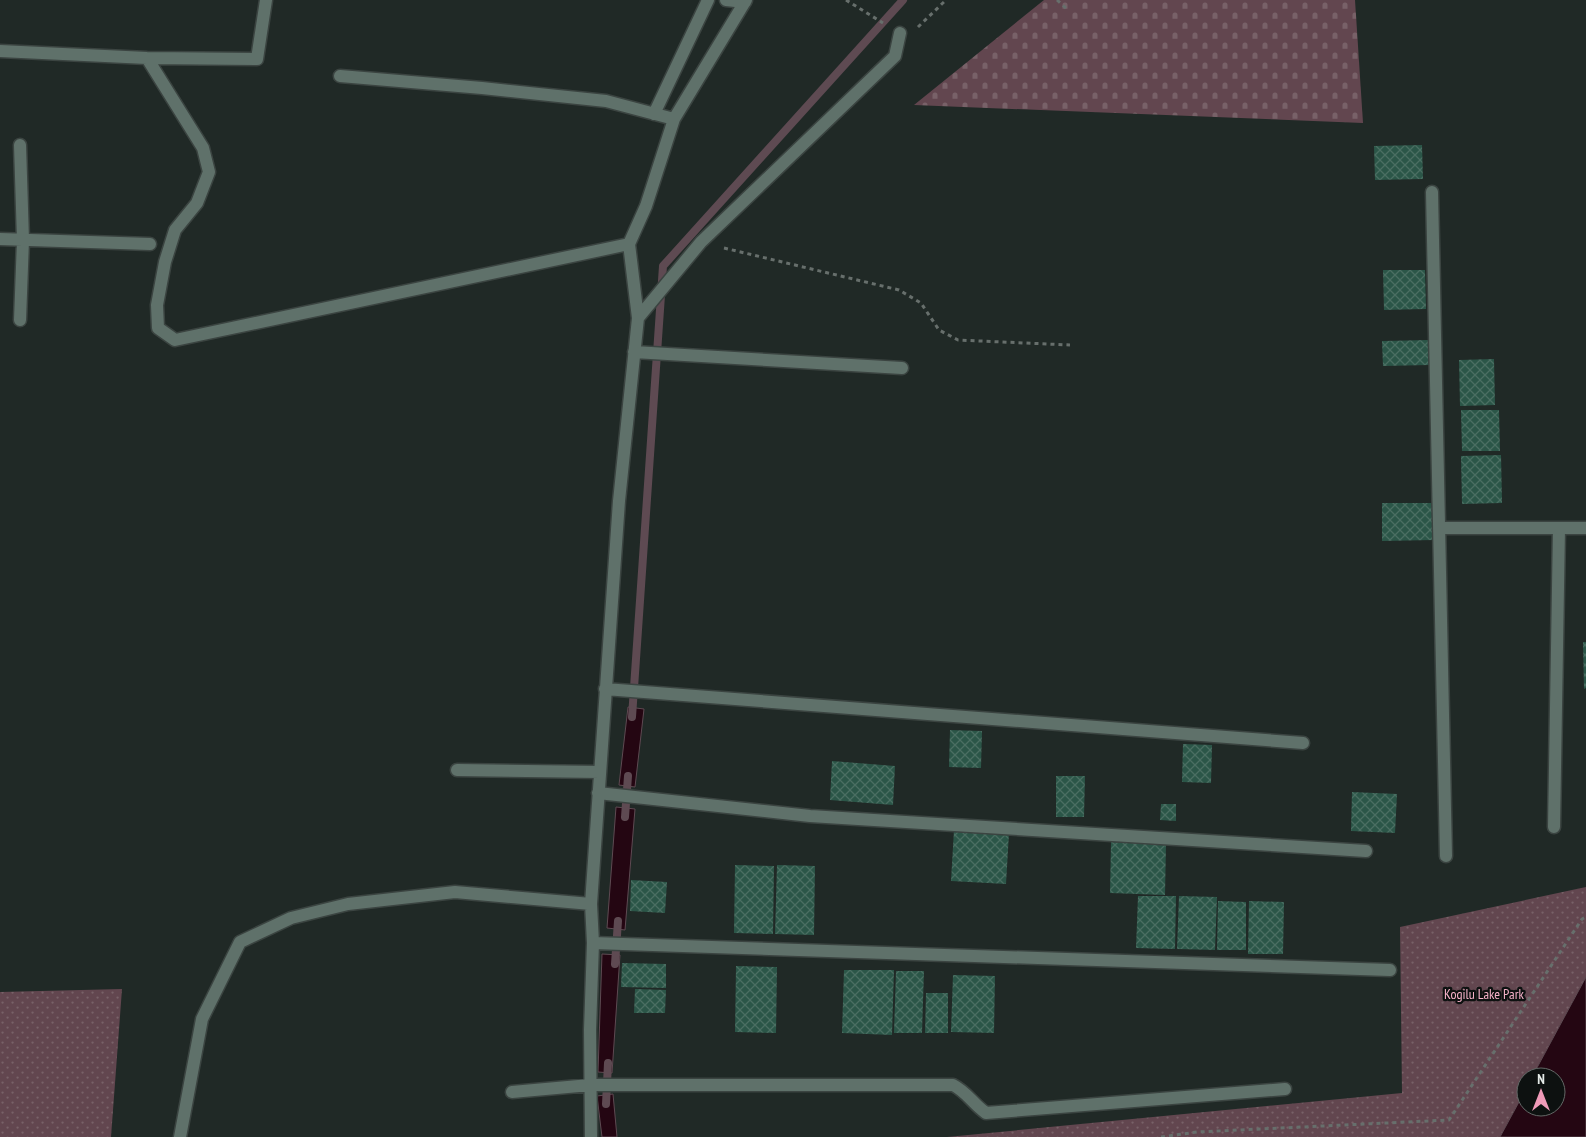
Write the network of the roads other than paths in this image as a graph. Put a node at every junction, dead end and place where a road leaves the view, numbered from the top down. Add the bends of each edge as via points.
1 (266, 0) edge
2 (708, 0) edge
3 (726, 0) edge
4 (745, 1) edge
5 (900, 33) dead end
6 (0, 51) edge
7 (147, 58) junction
8 (340, 76) dead end
9 (654, 114) junction
10 (674, 119) junction
11 (20, 145) dead end
12 (1432, 192) dead end
13 (0, 239) edge
14 (24, 240) junction
15 (150, 244) dead end
16 (629, 244) junction
17 (638, 318) junction
18 (20, 320) dead end
19 (634, 352) junction
20 (902, 368) dead end
21 (1440, 528) junction
22 (1559, 528) junction
23 (1586, 528) edge
24 (605, 688) junction
25 (1303, 743) dead end
26 (457, 770) dead end
27 (600, 772) junction
28 (598, 793) junction
29 (1554, 827) dead end
30 (1366, 851) dead end
31 (1446, 856) dead end
32 (591, 904) junction
33 (594, 943) junction
34 (1390, 970) dead end
35 (590, 1086) junction
36 (1285, 1090) dead end
37 (512, 1092) dead end
38 (180, 1137) edge
39 (591, 1137) edge

1 - 7 street via 257,59
2 - 9 street
3 - 4 street
4 - 10 street
5 - 17 street via 895,56 701,242
6 - 7 street
7 - 16 street via 203,148 209,172 197,202 175,230 165,262 157,305 158,328 175,340
8 - 9 street via 606,101
9 - 10 street
10 - 16 street via 646,206
11 - 14 street
12 - 21 street
13 - 14 street
14 - 15 street
14 - 18 street
16 - 17 street
17 - 19 street
19 - 20 street
19 - 24 street via 618,501
21 - 22 street
21 - 31 street
22 - 23 street
22 - 29 street
24 - 25 street
24 - 27 street
26 - 27 street
27 - 28 street
28 - 30 street via 810,816
28 - 32 street
32 - 33 street
32 - 38 street via 445,893 348,904 291,918 240,942 202,1019
33 - 34 street
33 - 35 street
35 - 36 street via 953,1085 966,1092 973,1104 986,1113
35 - 37 street
35 - 39 street

